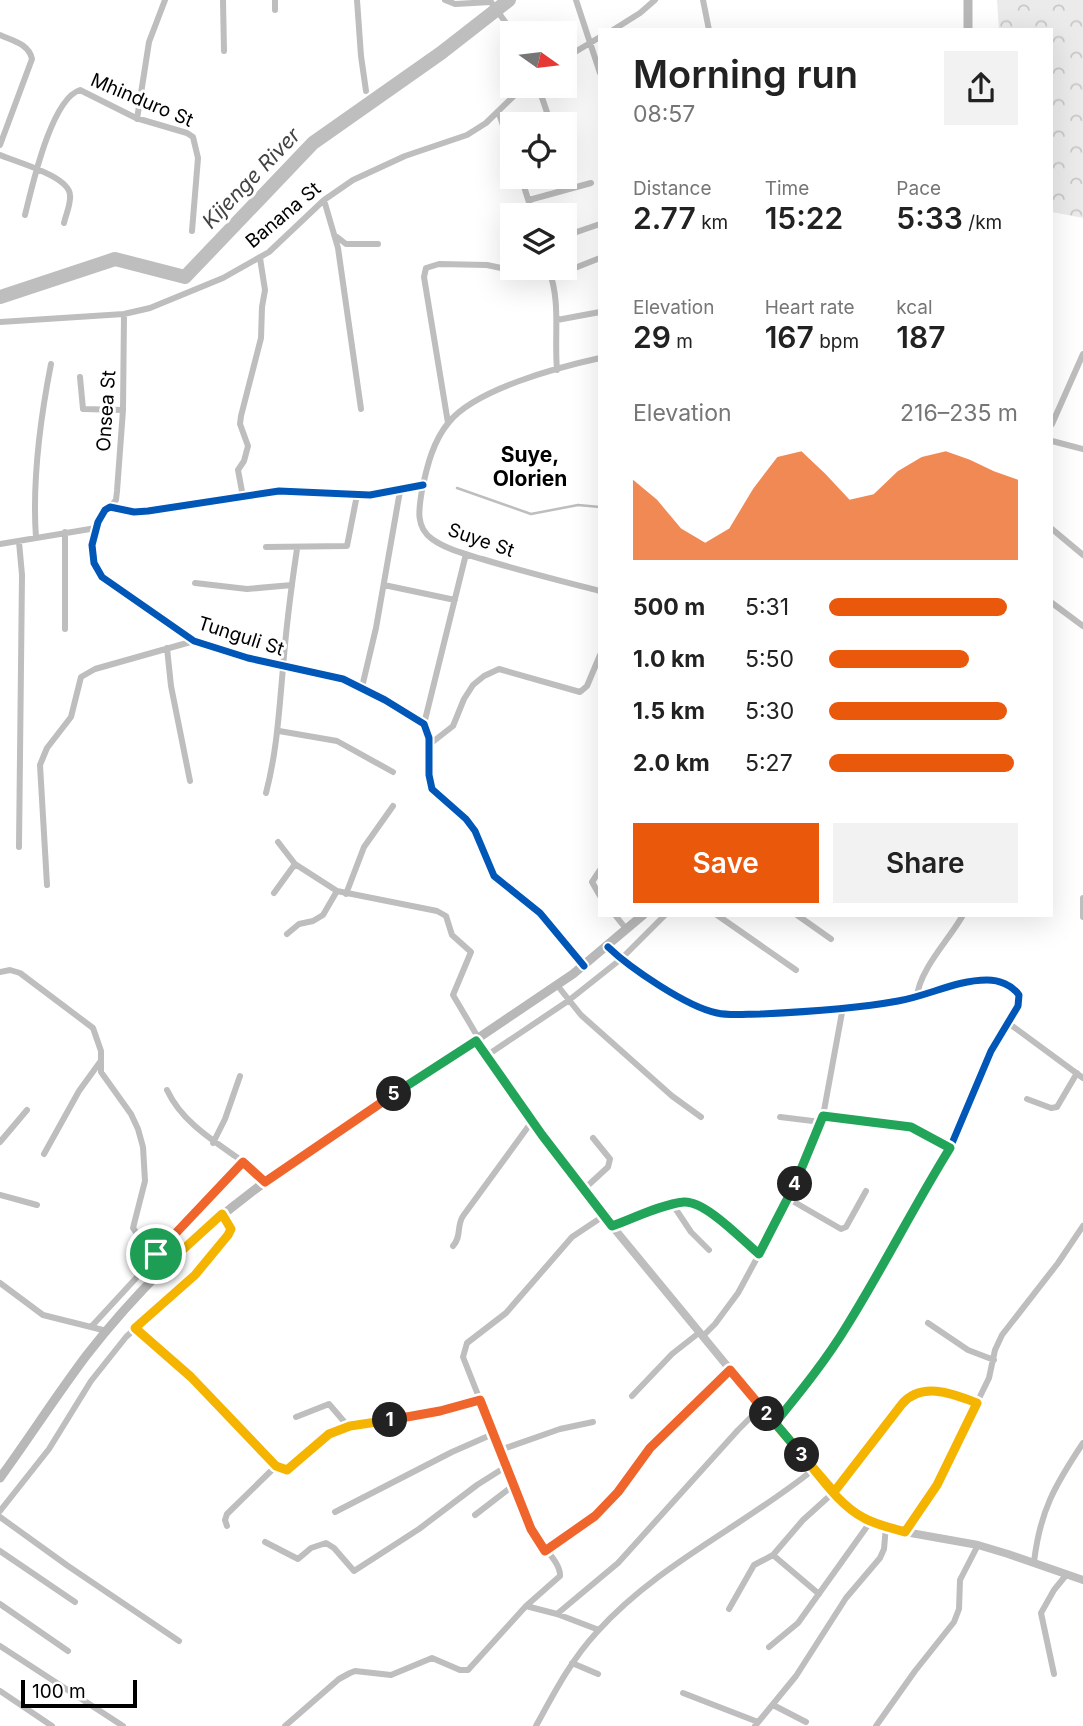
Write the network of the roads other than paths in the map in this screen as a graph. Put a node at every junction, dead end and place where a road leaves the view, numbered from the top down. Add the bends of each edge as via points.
1 (165, 0) edge
2 (223, 0) edge
3 (275, 0) edge
4 (357, 0) edge
5 (445, 0) edge
6 (576, 0) edge
7 (655, 0) edge
8 (703, 0) edge
9 (968, 0) edge
10 (275, 10) dead end
11 (504, 21) edge
12 (616, 28) edge
13 (709, 28) edge
14 (968, 28) edge
15 (0, 35) edge
16 (598, 38) edge
17 (590, 43) junction
18 (578, 50) edge
19 (223, 51) dead end
20 (598, 67) edge
21 (366, 91) dead end
22 (512, 98) edge
23 (498, 111) junction
24 (500, 117) edge
25 (137, 118) junction
26 (0, 145) edge
27 (0, 155) edge
28 (36, 170) junction
29 (591, 183) dead end
30 (525, 189) edge
31 (324, 200) junction
32 (529, 200) junction
33 (530, 203) edge
34 (25, 215) dead end
35 (64, 223) dead end
36 (598, 225) edge
37 (192, 230) dead end
38 (577, 232) edge
39 (336, 235) junction
40 (378, 244) dead end
41 (260, 258) junction
42 (598, 259) edge
43 (577, 264) edge
44 (500, 268) edge
45 (552, 280) edge
46 (598, 312) edge
47 (124, 314) junction
48 (557, 320) junction
49 (0, 322) edge
50 (1083, 354) edge
51 (598, 359) edge
52 (51, 364) dead end
53 (556, 370) junction
54 (80, 377) dead end
55 (123, 410) junction
56 (362, 410) dead end
57 (1053, 422) edge
58 (449, 423) junction
59 (1053, 441) edge
60 (1083, 449) edge
61 (423, 485) junction
62 (400, 491) junction
63 (357, 495) junction
64 (243, 497) junction
65 (110, 507) junction
66 (96, 527) junction
67 (1053, 530) edge
68 (65, 532) junction
69 (36, 538) junction
70 (19, 542) junction
71 (0, 544) edge
72 (266, 547) dead end
73 (297, 549) junction
74 (466, 554) junction
75 (1083, 555) edge
76 (195, 583) dead end
77 (292, 585) junction
78 (384, 585) junction
79 (598, 590) edge
80 (455, 600) junction
81 (1053, 604) edge
82 (1083, 626) edge
83 (65, 629) dead end
84 (194, 641) junction
85 (167, 648) junction
86 (598, 660) edge
87 (283, 666) junction
88 (362, 687) junction
89 (424, 724) junction
90 (279, 732) junction
91 (430, 744) junction
92 (393, 772) dead end
93 (190, 781) dead end
94 (266, 793) dead end
95 (393, 806) dead end
96 (278, 842) dead end
97 (19, 847) dead end
98 (295, 864) junction
99 (598, 873) edge
100 (47, 885) dead end
101 (337, 891) junction
102 (598, 892) edge
103 (274, 893) dead end
104 (346, 894) junction
105 (1083, 898) edge
106 (617, 917) edge
107 (641, 917) edge
108 (662, 917) edge
109 (720, 917) edge
110 (800, 917) edge
111 (962, 917) edge
112 (1083, 918) edge
113 (627, 930) junction
114 (288, 934) dead end
115 (831, 939) dead end
116 (608, 947) junction
117 (621, 960) junction
118 (584, 966) junction
119 (796, 970) dead end
120 (2, 971) edge
121 (0, 978) edge
122 (557, 985) junction
123 (916, 997) junction
124 (568, 1001) junction
125 (843, 1007) junction
126 (1007, 1022) junction
127 (477, 1040) junction
128 (486, 1056) junction
129 (100, 1062) junction
130 (240, 1076) dead end
131 (1080, 1076) edge
132 (167, 1090) dead end
133 (1027, 1099) dead end
134 (27, 1110) dead end
135 (780, 1117) dead end
136 (701, 1118) dead end
137 (822, 1119) junction
138 (533, 1120) junction
139 (2, 1137) edge
140 (593, 1138) dead end
141 (213, 1143) junction
142 (950, 1148) junction
143 (44, 1154) dead end
144 (243, 1162) junction
145 (265, 1182) junction
146 (583, 1190) junction
147 (866, 1191) dead end
148 (0, 1195) edge
149 (789, 1199) junction
150 (37, 1205) dead end
151 (673, 1205) junction
152 (222, 1214) junction
153 (605, 1215) junction
154 (612, 1226) junction
155 (1083, 1226) edge
156 (453, 1246) dead end
157 (709, 1250) dead end
158 (156, 1254) junction
159 (759, 1254) junction
160 (167, 1264) junction
161 (0, 1283) edge
162 (928, 1322) dead end
163 (91, 1327) junction
164 (135, 1328) junction
165 (107, 1331) junction
166 (701, 1334) junction
167 (994, 1360) junction
168 (730, 1370) junction
169 (632, 1396) dead end
170 (480, 1400) junction
171 (977, 1403) junction
172 (761, 1407) junction
173 (296, 1417) dead end
174 (593, 1422) dead end
175 (775, 1423) junction
176 (350, 1426) junction
177 (493, 1434) junction
178 (1083, 1443) edge
179 (500, 1450) junction
180 (276, 1466) junction
181 (507, 1466) junction
182 (814, 1469) junction
183 (0, 1478) edge
184 (514, 1485) junction
185 (834, 1492) junction
186 (0, 1511) edge
187 (335, 1512) dead end
188 (475, 1515) dead end
189 (0, 1517) edge
190 (871, 1521) junction
191 (227, 1526) dead end
192 (886, 1526) junction
193 (905, 1532) junction
194 (265, 1542) dead end
195 (978, 1545) junction
196 (0, 1551) edge
197 (545, 1551) junction
198 (773, 1555) junction
199 (1034, 1562) junction
200 (1068, 1574) junction
201 (1083, 1580) edge
202 (819, 1594) junction
203 (75, 1602) dead end
204 (0, 1604) edge
205 (526, 1606) junction
206 (729, 1609) dead end
207 (557, 1614) junction
208 (598, 1630) junction
209 (179, 1641) dead end
210 (0, 1646) edge
211 (769, 1647) dead end
212 (68, 1651) dead end
213 (572, 1663) junction
214 (598, 1674) dead end
215 (1055, 1674) dead end
216 (0, 1691) edge
217 (683, 1693) dead end
218 (773, 1705) junction
219 (806, 1722) dead end
220 (756, 1724) edge
221 (52, 1726) edge
222 (122, 1726) edge
223 (285, 1726) edge
224 (536, 1726) edge
225 (876, 1726) edge

1 - 25 street via 149,42
2 - 19 street
3 - 10 street
4 - 21 street
5 - 11 street via 455,4 491,2
6 - 17 street
7 - 12 street
8 - 13 street
9 - 14 main road
15 - 26 street via 25,46 32,59
16 - 17 street
17 - 18 street
17 - 20 street
22 - 23 street, Banana St
23 - 24 street
23 - 31 street, Banana St via 467,135 366,172
25 - 28 street, Mhinduro St via 84,90 72,93 53,125
25 - 37 street, Mhinduro St via 193,137 198,158
27 - 28 street
28 - 34 street
28 - 35 street via 69,189
29 - 32 street
30 - 32 street
31 - 39 street
31 - 41 street, Banana St
32 - 33 street
36 - 38 street
39 - 40 street via 346,244
39 - 56 street
41 - 47 street, Banana St via 223,278
41 - 64 street via 265,290 260,349 240,420 248,446 238,470
42 - 43 street
44 - 58 street via 439,264 426,268
45 - 48 street
46 - 48 street
47 - 49 street, Banana St
47 - 55 street, Onsea St
48 - 53 street
50 - 57 street
51 - 53 street, Suye St
52 - 69 street via 37,470
53 - 58 street, Suye St via 497,391 460,411
54 - 55 street via 83,409
55 - 65 street, Onsea St via 116,500
58 - 61 street, Suye St via 427,463
59 - 60 street
61 - 62 street
61 - 74 street, Suye St via 419,516 425,533
62 - 63 street
62 - 78 street
63 - 64 street via 279,491
63 - 73 street via 347,546
64 - 65 street via 148,511
65 - 66 street
66 - 68 street
66 - 84 street, Tunguli St via 92,555 102,577
67 - 75 street
68 - 69 street
68 - 83 street
69 - 70 street
70 - 71 street
70 - 97 street
72 - 73 street
73 - 77 street
74 - 79 street, Suye St
74 - 80 street
76 - 77 street via 247,589
77 - 87 street
78 - 80 street
78 - 88 street
80 - 89 street
81 - 82 street
84 - 85 street
84 - 87 street, Tunguli St
85 - 93 street
85 - 100 street via 80,677 71,717 40,765
86 - 91 street via 580,692 504,669 484,676 468,692 453,726
87 - 88 street, Tunguli St
87 - 90 street
88 - 89 street, Tunguli St
89 - 91 street
90 - 92 street via 337,741
90 - 94 street
91 - 118 street via 432,789 475,831 494,876 540,913
95 - 104 street via 364,847
96 - 98 street
98 - 101 street
98 - 103 street
99 - 102 street via 592,882
101 - 104 street
101 - 114 street via 323,915 299,924
104 - 127 street via 446,916 452,935 471,952 453,995
105 - 112 street
106 - 113 street
107 - 113 main road
108 - 117 street
109 - 119 street
110 - 115 street
111 - 123 street via 923,974
113 - 116 main road
116 - 117 street
116 - 118 main road
117 - 124 street
117 - 125 street via 716,1013 797,1013
118 - 122 main road
120 - 121 street
120 - 129 street via 20,973 87,1022 99,1043
122 - 124 street
122 - 127 main road
123 - 125 street
123 - 126 street via 961,983 997,981 1019,995 1018,1006
124 - 128 street
124 - 136 street
125 - 137 street
126 - 131 street
126 - 142 street
127 - 128 street
127 - 145 main road
128 - 138 street
129 - 143 street
129 - 158 street via 141,1137 145,1181 133,1228
130 - 141 street
131 - 133 street via 1057,1107
132 - 141 street via 176,1107
134 - 139 street
135 - 137 street
137 - 142 street via 911,1127
137 - 149 street
138 - 146 street
138 - 156 street via 459,1222 460,1238
140 - 146 street via 610,1159 608,1167
141 - 144 street
142 - 175 street via 848,1326
144 - 145 street
144 - 158 street
145 - 152 main road
146 - 153 street
147 - 149 street via 841,1229
148 - 150 street
149 - 159 street
151 - 154 street
151 - 157 street
151 - 159 street via 684,1202 702,1208
152 - 160 main road
152 - 164 street via 231,1229 228,1235 195,1275
153 - 154 street
153 - 170 street via 572,1237 506,1313 465,1346 463,1357
154 - 166 street
155 - 167 street via 1002,1335
158 - 160 street
158 - 163 street
159 - 166 street via 738,1293 715,1324
160 - 165 main road
161 - 163 street via 43,1315
162 - 167 street via 968,1350
163 - 165 street
164 - 180 street via 191,1377
164 - 186 street via 91,1381 49,1449
165 - 183 main road
166 - 168 street
166 - 169 street via 673,1354
167 - 171 street
168 - 172 street
168 - 197 street via 650,1448 595,1516
170 - 176 street
170 - 177 street
171 - 185 street via 935,1391 912,1395
171 - 193 street via 937,1485
172 - 175 street
172 - 207 street via 618,1563
173 - 176 street via 329,1404
174 - 179 street
175 - 182 street
176 - 180 street via 323,1437 287,1470
177 - 179 street
177 - 187 street
178 - 199 street via 1042,1514
179 - 181 street
180 - 191 street via 227,1514
181 - 184 street
181 - 194 street via 354,1571 326,1543 298,1559
182 - 185 street
182 - 208 street via 785,1493 689,1553
184 - 188 street
184 - 197 street via 534,1536
185 - 190 street
185 - 198 street
189 - 209 street
190 - 192 street
190 - 202 street
192 - 193 street
192 - 218 street via 883,1553 846,1598
193 - 195 street
195 - 199 street
195 - 225 street via 960,1580 954,1622
196 - 203 street
197 - 205 street via 561,1576
198 - 202 street
198 - 206 street via 754,1565
199 - 200 street
200 - 201 street
200 - 215 street via 1041,1613
202 - 211 street via 797,1623
204 - 212 street
205 - 207 street
205 - 223 street via 468,1670 432,1658 391,1675 355,1671 339,1679
207 - 208 street
208 - 213 street
210 - 222 street
213 - 214 street
213 - 224 street
216 - 221 street
217 - 220 street
218 - 219 street
218 - 220 street

